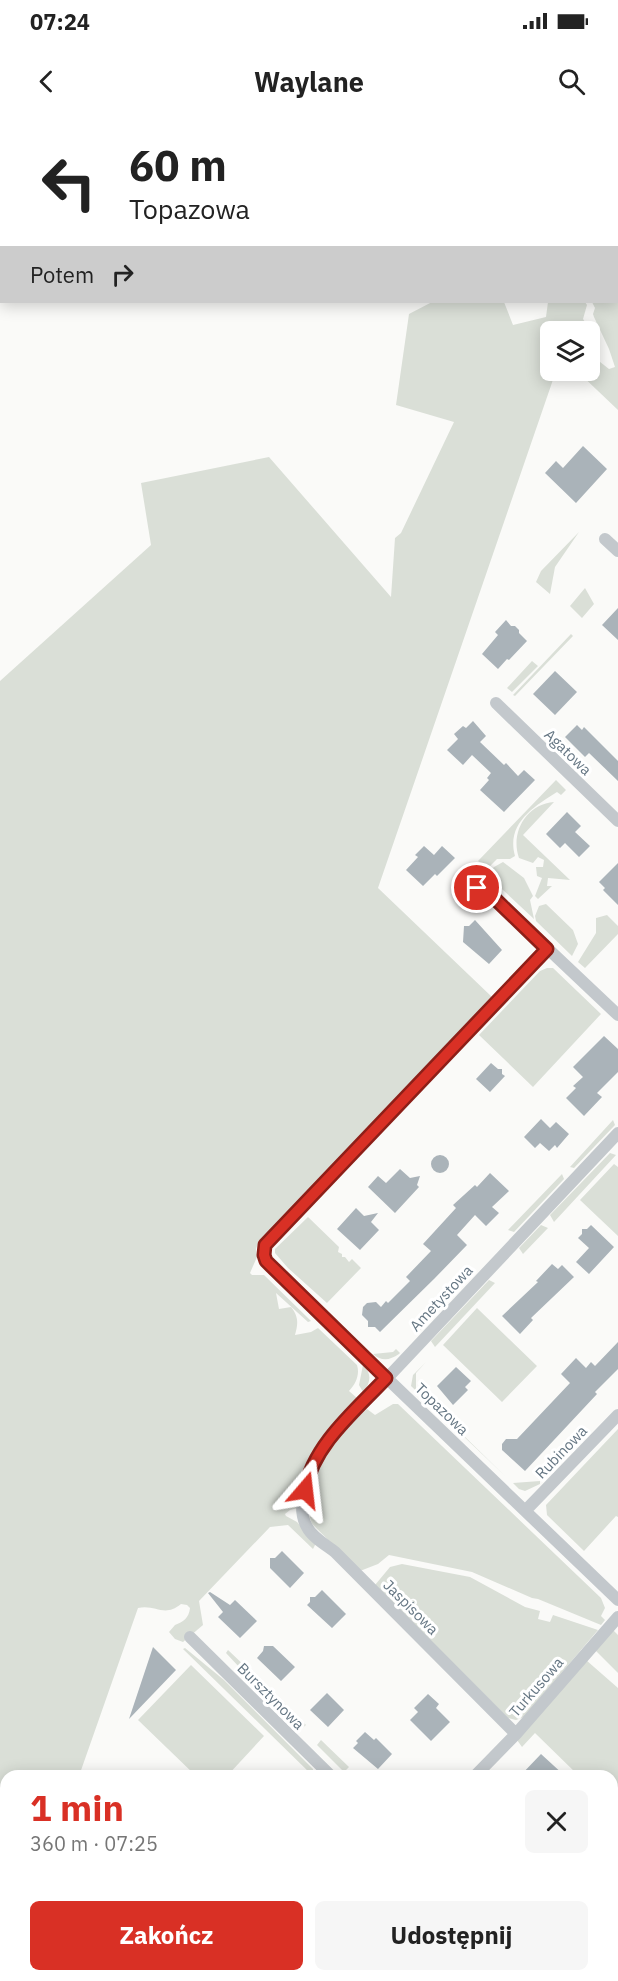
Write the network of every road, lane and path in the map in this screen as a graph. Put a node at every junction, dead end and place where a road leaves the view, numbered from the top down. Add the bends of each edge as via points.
1 (605, 539) dead end
2 (618, 551) edge
3 (496, 703) dead end
4 (618, 821) edge
5 (477, 888) dead end
6 (547, 949) junction
7 (618, 1016) edge
8 (618, 1133) edge
9 (386, 1378) junction
10 (618, 1415) edge
11 (304, 1495) joint
12 (526, 1510) junction
13 (618, 1600) edge
14 (618, 1617) edge
15 (190, 1637) dead end
16 (516, 1734) junction
17 (325, 1770) edge
18 (481, 1770) edge

1 - 2 street
3 - 4 street, Agatowa
5 - 6 street via 490,894
6 - 7 street
6 - 9 street, Topazowa via 265,1245 266,1261
8 - 9 street, Ametystowa
9 - 11 street, Ametystowa via 318,1454
9 - 12 street, Topazowa
10 - 12 street, Rubinowa
11 - 16 street, Jaspisowa via 303,1516 308,1529
12 - 13 street, Topazowa
14 - 16 street, Turkusowa
15 - 17 street, Bursztynowa
16 - 18 street, Turkusowa

